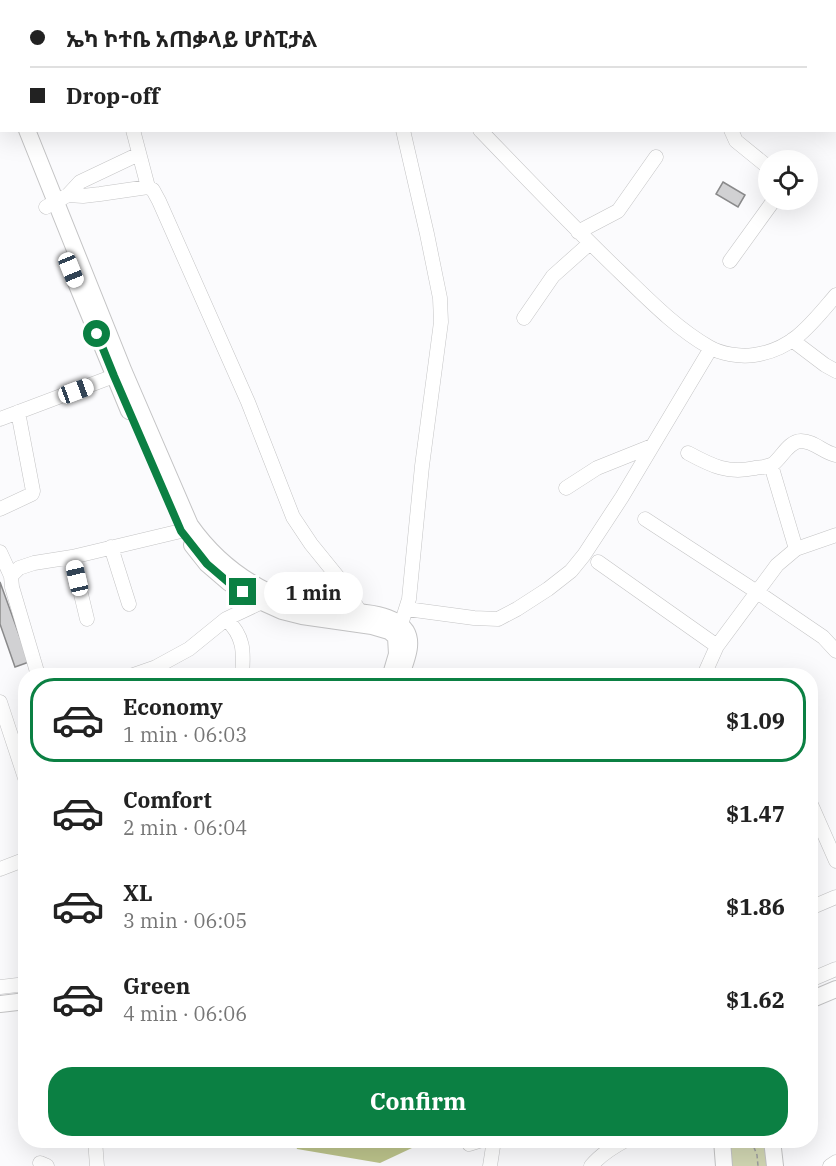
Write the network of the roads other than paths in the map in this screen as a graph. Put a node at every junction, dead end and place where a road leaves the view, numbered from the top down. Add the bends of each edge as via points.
1 (17, 132) edge
2 (28, 132) edge
3 (134, 132) edge
4 (403, 132) edge
5 (482, 132) edge
6 (732, 132) edge
7 (139, 154) junction
8 (656, 157) dead end
9 (758, 159) edge
10 (148, 187) junction
11 (57, 201) junction
12 (767, 210) edge
13 (578, 232) junction
14 (590, 243) junction
15 (730, 261) dead end
16 (836, 295) edge
17 (524, 318) dead end
18 (792, 340) junction
19 (711, 348) junction
20 (836, 371) edge
21 (119, 374) junction
22 (18, 412) junction
23 (0, 419) edge
24 (652, 446) junction
25 (688, 453) dead end
26 (836, 455) edge
27 (771, 465) junction
28 (566, 488) dead end
29 (0, 509) edge
30 (645, 519) dead end
31 (181, 531) junction
32 (836, 535) edge
33 (111, 547) junction
34 (796, 549) junction
35 (0, 552) edge
36 (72, 557) junction
37 (598, 562) dead end
38 (11, 576) junction
39 (757, 592) junction
40 (262, 602) junction
41 (129, 604) dead end
42 (407, 609) junction
43 (360, 612) junction
44 (87, 619) dead end
45 (226, 619) junction
46 (398, 632) junction
47 (717, 646) junction
48 (836, 651) edge
49 (37, 668) edge
50 (153, 668) edge
51 (242, 668) edge
52 (393, 668) edge
53 (403, 668) edge
54 (707, 668) edge
55 (0, 702) edge
56 (15, 749) junction
57 (0, 750) edge
58 (18, 758) edge
59 (818, 820) edge
60 (836, 861) edge
61 (18, 863) edge
62 (0, 869) edge
63 (836, 897) edge
64 (818, 905) edge
65 (836, 969) edge
66 (818, 977) edge
67 (18, 985) edge
68 (0, 987) edge
69 (835, 991) edge
70 (818, 997) edge
71 (18, 1003) edge
72 (0, 1004) edge
73 (96, 1148) edge
74 (493, 1148) edge
75 (611, 1148) edge
76 (723, 1148) edge
77 (773, 1148) edge
78 (836, 1162) edge
79 (97, 1166) edge
80 (490, 1166) edge
81 (591, 1166) edge
82 (724, 1166) edge
83 (775, 1166) edge
84 (830, 1166) edge

1 - 11 main road
2 - 11 main road
3 - 7 street
4 - 42 street via 440,298 441,322
5 - 13 street
6 - 9 street via 736,141
7 - 10 street
7 - 11 street via 80,182
8 - 13 street via 618,211
10 - 11 street
10 - 43 street via 159,201 249,402 293,517
11 - 21 main road
12 - 15 street
13 - 14 street
14 - 17 street via 553,276
14 - 19 street via 671,321
16 - 18 street via 807,329
18 - 19 street via 751,355
18 - 20 street
19 - 24 street
21 - 22 street
21 - 31 main road
21 - 43 main road via 202,543 249,582 286,600
22 - 23 street
22 - 29 street via 33,492
24 - 28 street via 597,468
24 - 42 street via 584,555 571,572 548,589 498,619
25 - 27 street via 712,466 741,471
26 - 27 street via 808,442 794,442
27 - 34 street
30 - 39 street
31 - 33 street
31 - 40 main road via 207,564
32 - 34 street
33 - 36 street
33 - 41 street
34 - 39 street via 777,565
35 - 38 street
36 - 38 street via 34,563 19,568
36 - 44 street
37 - 47 street
38 - 49 street
39 - 47 street
39 - 48 street via 824,637
40 - 45 street
40 - 46 main road via 302,616
42 - 46 street
43 - 46 main road via 392,620
45 - 50 street via 189,649
45 - 51 street via 243,646
46 - 52 main road
46 - 53 main road via 407,632 410,641
47 - 54 street
55 - 56 street
56 - 57 street
56 - 58 street
59 - 60 street
61 - 62 street
63 - 64 street
65 - 66 street
67 - 68 street
69 - 70 main road
71 - 72 main road
73 - 79 street
74 - 80 street
75 - 81 street
76 - 82 main road
77 - 83 main road
78 - 84 street

